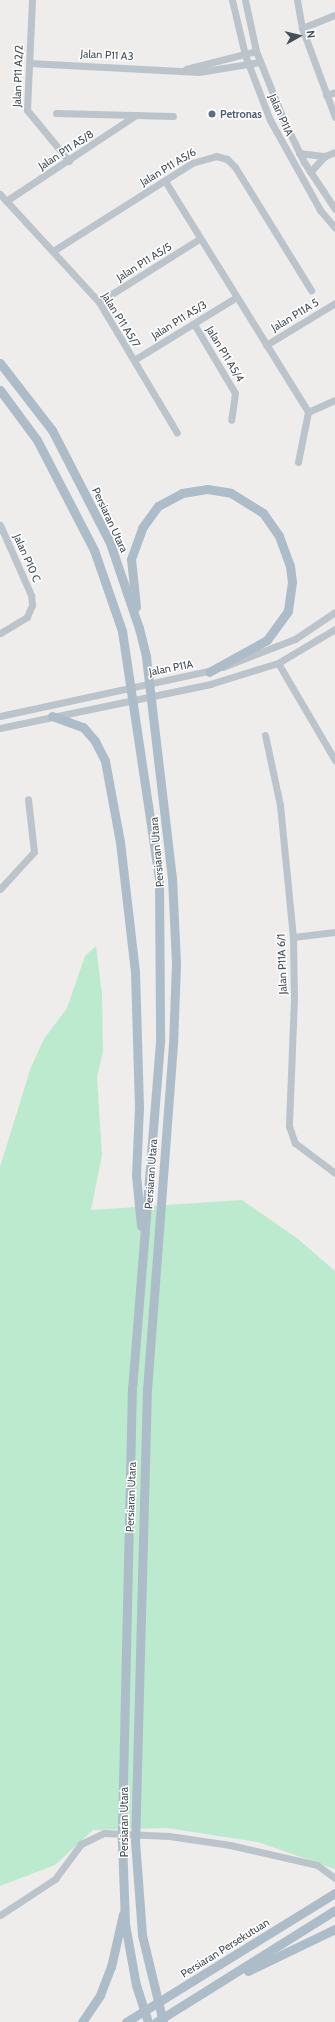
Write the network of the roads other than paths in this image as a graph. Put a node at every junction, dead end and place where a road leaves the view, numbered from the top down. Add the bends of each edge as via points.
1 (32, 0) edge
2 (232, 0) edge
3 (244, 0) edge
4 (297, 0) edge
5 (335, 15) edge
6 (302, 28) junction
7 (256, 51) junction
8 (245, 55) junction
9 (260, 62) junction
10 (29, 63) junction
11 (248, 65) junction
12 (184, 70) junction
13 (335, 92) edge
14 (326, 96) junction
15 (56, 114) dead end
16 (136, 115) junction
17 (173, 116) dead end
18 (335, 117) edge
19 (335, 152) edge
20 (300, 153) junction
21 (324, 156) junction
22 (69, 160) junction
23 (310, 172) junction
24 (165, 181) junction
25 (0, 194) edge
26 (6, 201) junction
27 (335, 209) edge
28 (335, 228) edge
29 (200, 240) junction
30 (53, 251) junction
31 (311, 290) dead end
32 (235, 298) junction
33 (99, 302) junction
34 (335, 303) edge
35 (194, 324) junction
36 (266, 345) junction
37 (134, 360) junction
38 (0, 363) edge
39 (0, 390) edge
40 (335, 400) edge
41 (308, 412) junction
42 (231, 420) dead end
43 (177, 433) dead end
44 (298, 462) dead end
45 (0, 525) edge
46 (335, 612) edge
47 (139, 628) junction
48 (335, 629) edge
49 (0, 634) edge
50 (278, 663) junction
51 (209, 672) junction
52 (0, 716) edge
53 (52, 716) junction
54 (0, 728) edge
55 (265, 735) dead end
56 (335, 760) edge
57 (28, 799) dead end
58 (0, 889) edge
59 (335, 932) edge
60 (292, 937) junction
61 (335, 1173) edge
62 (143, 1249) junction
63 (335, 1878) edge
64 (335, 1893) edge
65 (125, 1910) junction
66 (335, 1910) edge
67 (0, 1914) edge
68 (335, 1929) edge
69 (194, 1998) junction
70 (82, 2022) edge
71 (126, 2022) edge
72 (148, 2022) edge
73 (156, 2022) edge
74 (163, 2022) edge

1 - 10 street, Jalan P11 A2/2
2 - 8 street, Jalan P11A
3 - 7 street, Jalan P11A
4 - 6 street
5 - 6 street
6 - 14 street
7 - 8 street, Jalan P11 A3
7 - 9 street, Jalan P11A
8 - 11 street, Jalan P11A
8 - 12 street, Jalan P11 A3
9 - 11 street, Jalan P11 A3
9 - 20 street, Jalan P11A
10 - 12 street, Jalan P11 A3
10 - 22 street, Jalan P11 A2/2 via 27,110
11 - 12 street, Jalan P11 A3 via 199,72
11 - 28 street, Jalan P11A via 270,120 291,162
13 - 14 street
14 - 18 street
15 - 16 street, Jalan P11 A5/8
16 - 17 street, Jalan P11 A5/8
16 - 22 street, Jalan P11 A5/8
19 - 21 street
20 - 21 street
20 - 23 street, Jalan P11A
21 - 23 street
22 - 26 street, Jalan P11 A5/8
23 - 27 street, Jalan P11A
24 - 29 street
24 - 30 street, Jalan P11 A5/6
24 - 31 street, Jalan P11 A5/6 via 202,158 227,159
25 - 26 street, Jalan P11 A5/7
26 - 30 street, Jalan P11 A5/7
29 - 32 street
29 - 33 street, Jalan P11 A5/5
30 - 33 street, Jalan P11 A5/7
32 - 35 street, Jalan P11 A5/3
32 - 36 street
33 - 37 street, Jalan P11 A5/7
34 - 36 street, Jalan P11A 5
35 - 37 street, Jalan P11 A5/3
35 - 42 street, Jalan P11 A5/4 via 235,392
36 - 41 street
37 - 43 street, Jalan P11 A5/7
38 - 47 main road, Persiaran Utara via 54,436 110,543
39 - 62 main road, Persiaran Utara via 37,440 94,550 129,660 152,814 162,949 160,1042
40 - 41 street
41 - 44 street
45 - 49 street, Jalan P10 C via 31,594 32,604 27,617
46 - 51 street, Jalan P11A via 272,650
47 - 51 main road via 131,559 135,542 150,515 171,498 193,490 218,490 242,498 263,513 278,536 290,566 292,596 281,626 267,640
47 - 74 main road, Persiaran Utara via 165,812 176,964 142,1506 136,1841 142,1935
48 - 50 street
50 - 53 street via 180,691
50 - 56 street
51 - 52 street, Jalan P11A
53 - 54 street
53 - 62 main road via 83,727 96,741 104,761 120,842 134,972 138,1107 136,1175
55 - 60 street, Jalan P11A 6/1 via 280,805
57 - 58 street via 34,852
59 - 60 street
60 - 61 street, Jalan P11A 6/1 via 294,999 289,1126 296,1143
62 - 65 main road, Persiaran Utara via 128,1506 122,1841
63 - 67 street via 317,1865 230,1845 169,1836 104,1833 81,1844 55,1878
64 - 71 main road, Persiaran Persekutuan
65 - 70 main road via 111,1967 100,1995
65 - 72 main road, Persiaran Utara via 136,1985
66 - 69 main road
68 - 69 main road
69 - 73 main road

